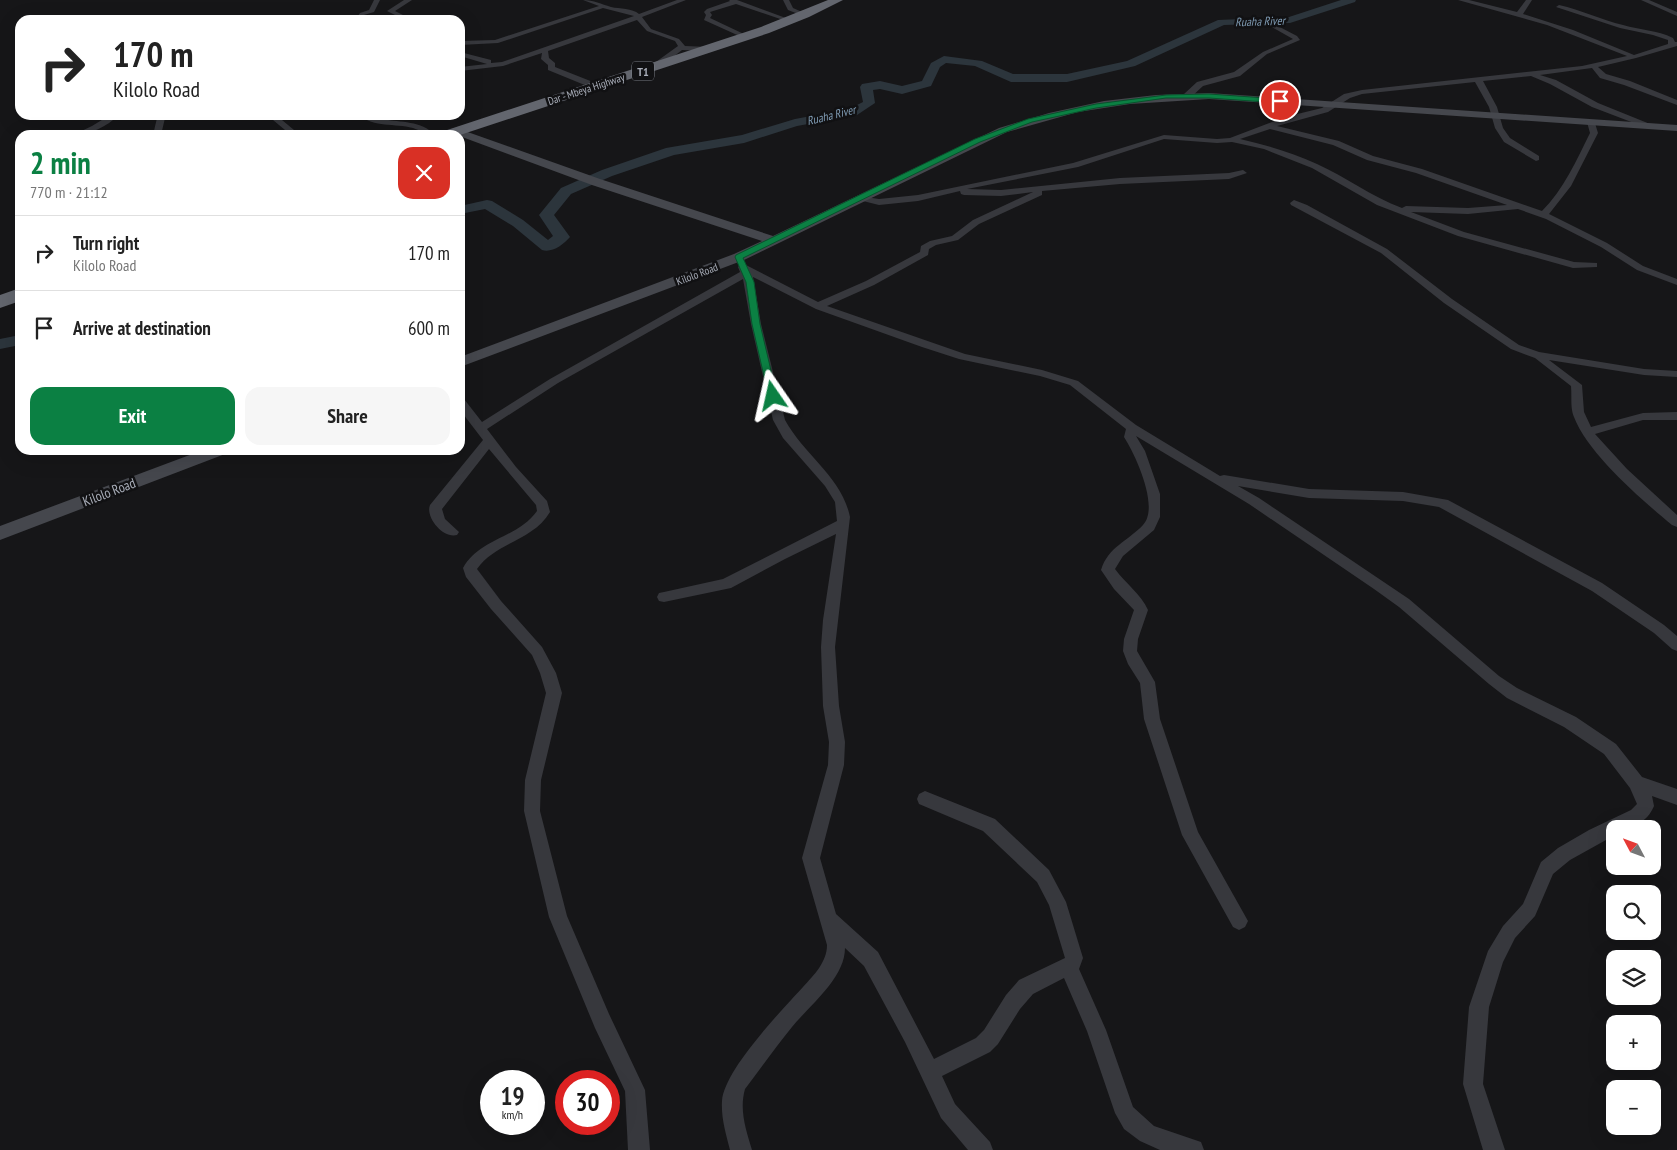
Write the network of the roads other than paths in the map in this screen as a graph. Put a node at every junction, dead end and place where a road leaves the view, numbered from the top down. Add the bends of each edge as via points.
1 (377, 0) edge
2 (409, 0) edge
3 (586, 0) edge
4 (683, 0) edge
5 (786, 0) edge
6 (835, 0) edge
7 (1461, 0) edge
8 (1529, 0) edge
9 (1644, 0) edge
10 (733, 1) edge
11 (613, 2) dead end
12 (604, 6) junction
13 (1677, 6) edge
14 (1559, 7) dead end
15 (1664, 10) junction
16 (806, 14) junction
17 (1519, 14) junction
18 (1677, 14) edge
19 (361, 15) edge
20 (399, 15) edge
21 (639, 17) junction
22 (791, 21) junction
23 (1270, 24) dead end
24 (585, 36) junction
25 (746, 37) junction
26 (465, 42) edge
27 (1674, 45) edge
28 (682, 47) junction
29 (709, 49) junction
30 (545, 50) junction
31 (465, 55) edge
32 (1634, 57) junction
33 (495, 64) junction
34 (656, 66) junction
35 (1594, 66) junction
36 (465, 68) edge
37 (1527, 73) junction
38 (1476, 79) junction
39 (595, 86) junction
40 (1187, 96) junction
41 (1677, 103) edge
42 (1333, 105) junction
43 (1496, 115) junction
44 (107, 120) edge
45 (277, 120) edge
46 (374, 120) edge
47 (1591, 122) junction
48 (1268, 126) junction
49 (1647, 126) junction
50 (1677, 128) edge
51 (90, 130) edge
52 (290, 130) edge
53 (426, 130) edge
54 (461, 130) edge
55 (465, 137) edge
56 (1231, 140) junction
57 (1536, 158) dead end
58 (1243, 172) dead end
59 (596, 182) joint
60 (1052, 187) junction
61 (954, 191) junction
62 (862, 198) junction
63 (1294, 204) dead end
64 (1519, 206) junction
65 (1397, 209) junction
66 (1543, 215) junction
67 (775, 241) junction
68 (1594, 265) dead end
69 (743, 266) junction
70 (1677, 282) edge
71 (15, 296) edge
72 (0, 302) edge
73 (818, 306) junction
74 (1537, 355) junction
75 (465, 360) edge
76 (1677, 374) edge
77 (465, 408) edge
78 (1677, 416) edge
79 (1132, 428) junction
80 (1588, 432) junction
81 (486, 434) junction
82 (206, 455) edge
83 (1213, 478) junction
84 (1677, 522) edge
85 (843, 524) junction
86 (452, 532) dead end
87 (0, 533) edge
88 (664, 597) dead end
89 (1677, 645) edge
90 (1636, 783) junction
91 (1677, 797) edge
92 (925, 799) dead end
93 (827, 919) junction
94 (1238, 921) dead end
95 (1068, 966) junction
96 (929, 1072) junction
97 (639, 1150) edge
98 (741, 1150) edge
99 (982, 1150) edge
100 (1194, 1150) edge
101 (1494, 1150) edge

1 - 19 street via 372,11
2 - 20 street via 390,11
3 - 12 street
4 - 21 street
5 - 16 street via 790,9
6 - 16 highway, Dar - Mbeya Highway / T1
7 - 17 street
8 - 17 street
9 - 15 street
10 - 22 street
10 - 25 street via 709,10 706,19
11 - 12 street
12 - 21 street via 630,11
12 - 24 street via 591,21 594,27
12 - 26 street via 496,42
13 - 15 street
14 - 27 street via 1660,35 1670,39
15 - 18 street
16 - 22 highway, Dar - Mbeya Highway / T1
17 - 32 street via 1593,38
21 - 24 street
21 - 28 street via 649,30 677,40
22 - 25 highway, Dar - Mbeya Highway / T1
23 - 40 street via 1297,40 1265,53 1238,73 1198,86
24 - 30 street
25 - 29 highway, Dar - Mbeya Highway / T1
27 - 32 street
28 - 29 street
28 - 34 street
29 - 34 highway, Dar - Mbeya Highway / T1
30 - 33 street
30 - 39 street via 545,59 552,64 551,68
31 - 33 street
32 - 35 street
33 - 36 street
34 - 39 highway, Dar - Mbeya Highway / T1
35 - 37 street
35 - 41 street via 1603,76
37 - 38 street
37 - 49 street
38 - 42 street via 1362,92
38 - 43 street
39 - 54 highway, Dar - Mbeya Highway / T1
40 - 42 main road, Kilolo Road
40 - 62 main road, Kilolo Road via 1096,106 1030,120 977,141
42 - 43 main road, Kilolo Road
42 - 48 street
43 - 47 main road, Kilolo Road
43 - 57 street via 1507,140
44 - 51 street
45 - 52 street
46 - 53 street
47 - 49 main road, Kilolo Road
47 - 66 street via 1594,133 1579,166 1561,196
48 - 56 street
48 - 64 street via 1336,143 1370,158 1419,171
49 - 50 main road, Kilolo Road
55 - 59 main road
56 - 61 street via 1164,138 1075,165
56 - 65 street via 1266,148 1315,166
58 - 60 street via 1229,176
59 - 67 main road
60 - 61 street via 985,194
60 - 73 street via 976,222 956,238 929,244 921,257
61 - 62 street via 892,202
62 - 67 main road, Kilolo Road
63 - 74 street via 1375,246 1502,339
64 - 65 street via 1468,211
64 - 66 street
65 - 68 street via 1485,241 1573,265
66 - 70 street via 1640,268
67 - 69 main road, Kilolo Road
69 - 73 street
69 - 75 main road, Kilolo Road
69 - 81 street via 554,381
69 - 85 street via 750,282 756,324 779,420 787,435 829,483 840,502
71 - 72 highway
73 - 79 street via 964,357 1074,383
74 - 76 street
74 - 80 street via 1576,385 1579,415
77 - 81 street
78 - 80 street via 1640,416
79 - 83 street
79 - 94 street via 1130,437 1154,494 1154,516 1148,527 1118,552 1108,570 1141,610 1130,651 1147,682 1152,719 1191,835
80 - 84 street
81 - 86 street via 435,508 442,525
81 - 97 street via 542,504 544,512 536,523 477,558 470,568 471,573 538,652 554,692 533,780 532,811 558,917 635,1090
82 - 87 main road, Kilolo Road
83 - 89 street via 1298,492 1336,496 1400,495 1443,503 1597,588 1659,629
83 - 90 street via 1254,501 1379,585 1512,693 1570,722 1610,749
85 - 88 street via 726,584
85 - 93 street via 828,646 830,706 837,742 836,765 812,858
90 - 91 street
90 - 101 street via 1646,806 1637,816 1595,836 1547,868 1529,910 1509,932 1495,958 1479,1007 1473,1084
92 - 95 street via 989,825 1043,876 1057,902 1072,950 1074,962
93 - 96 street via 871,959
93 - 98 street via 836,955 823,980 786,1019 736,1084 731,1096 731,1110
95 - 96 street via 1026,988 983,1045
95 - 100 street via 1130,1120 1155,1139
96 - 99 street via 952,1116

